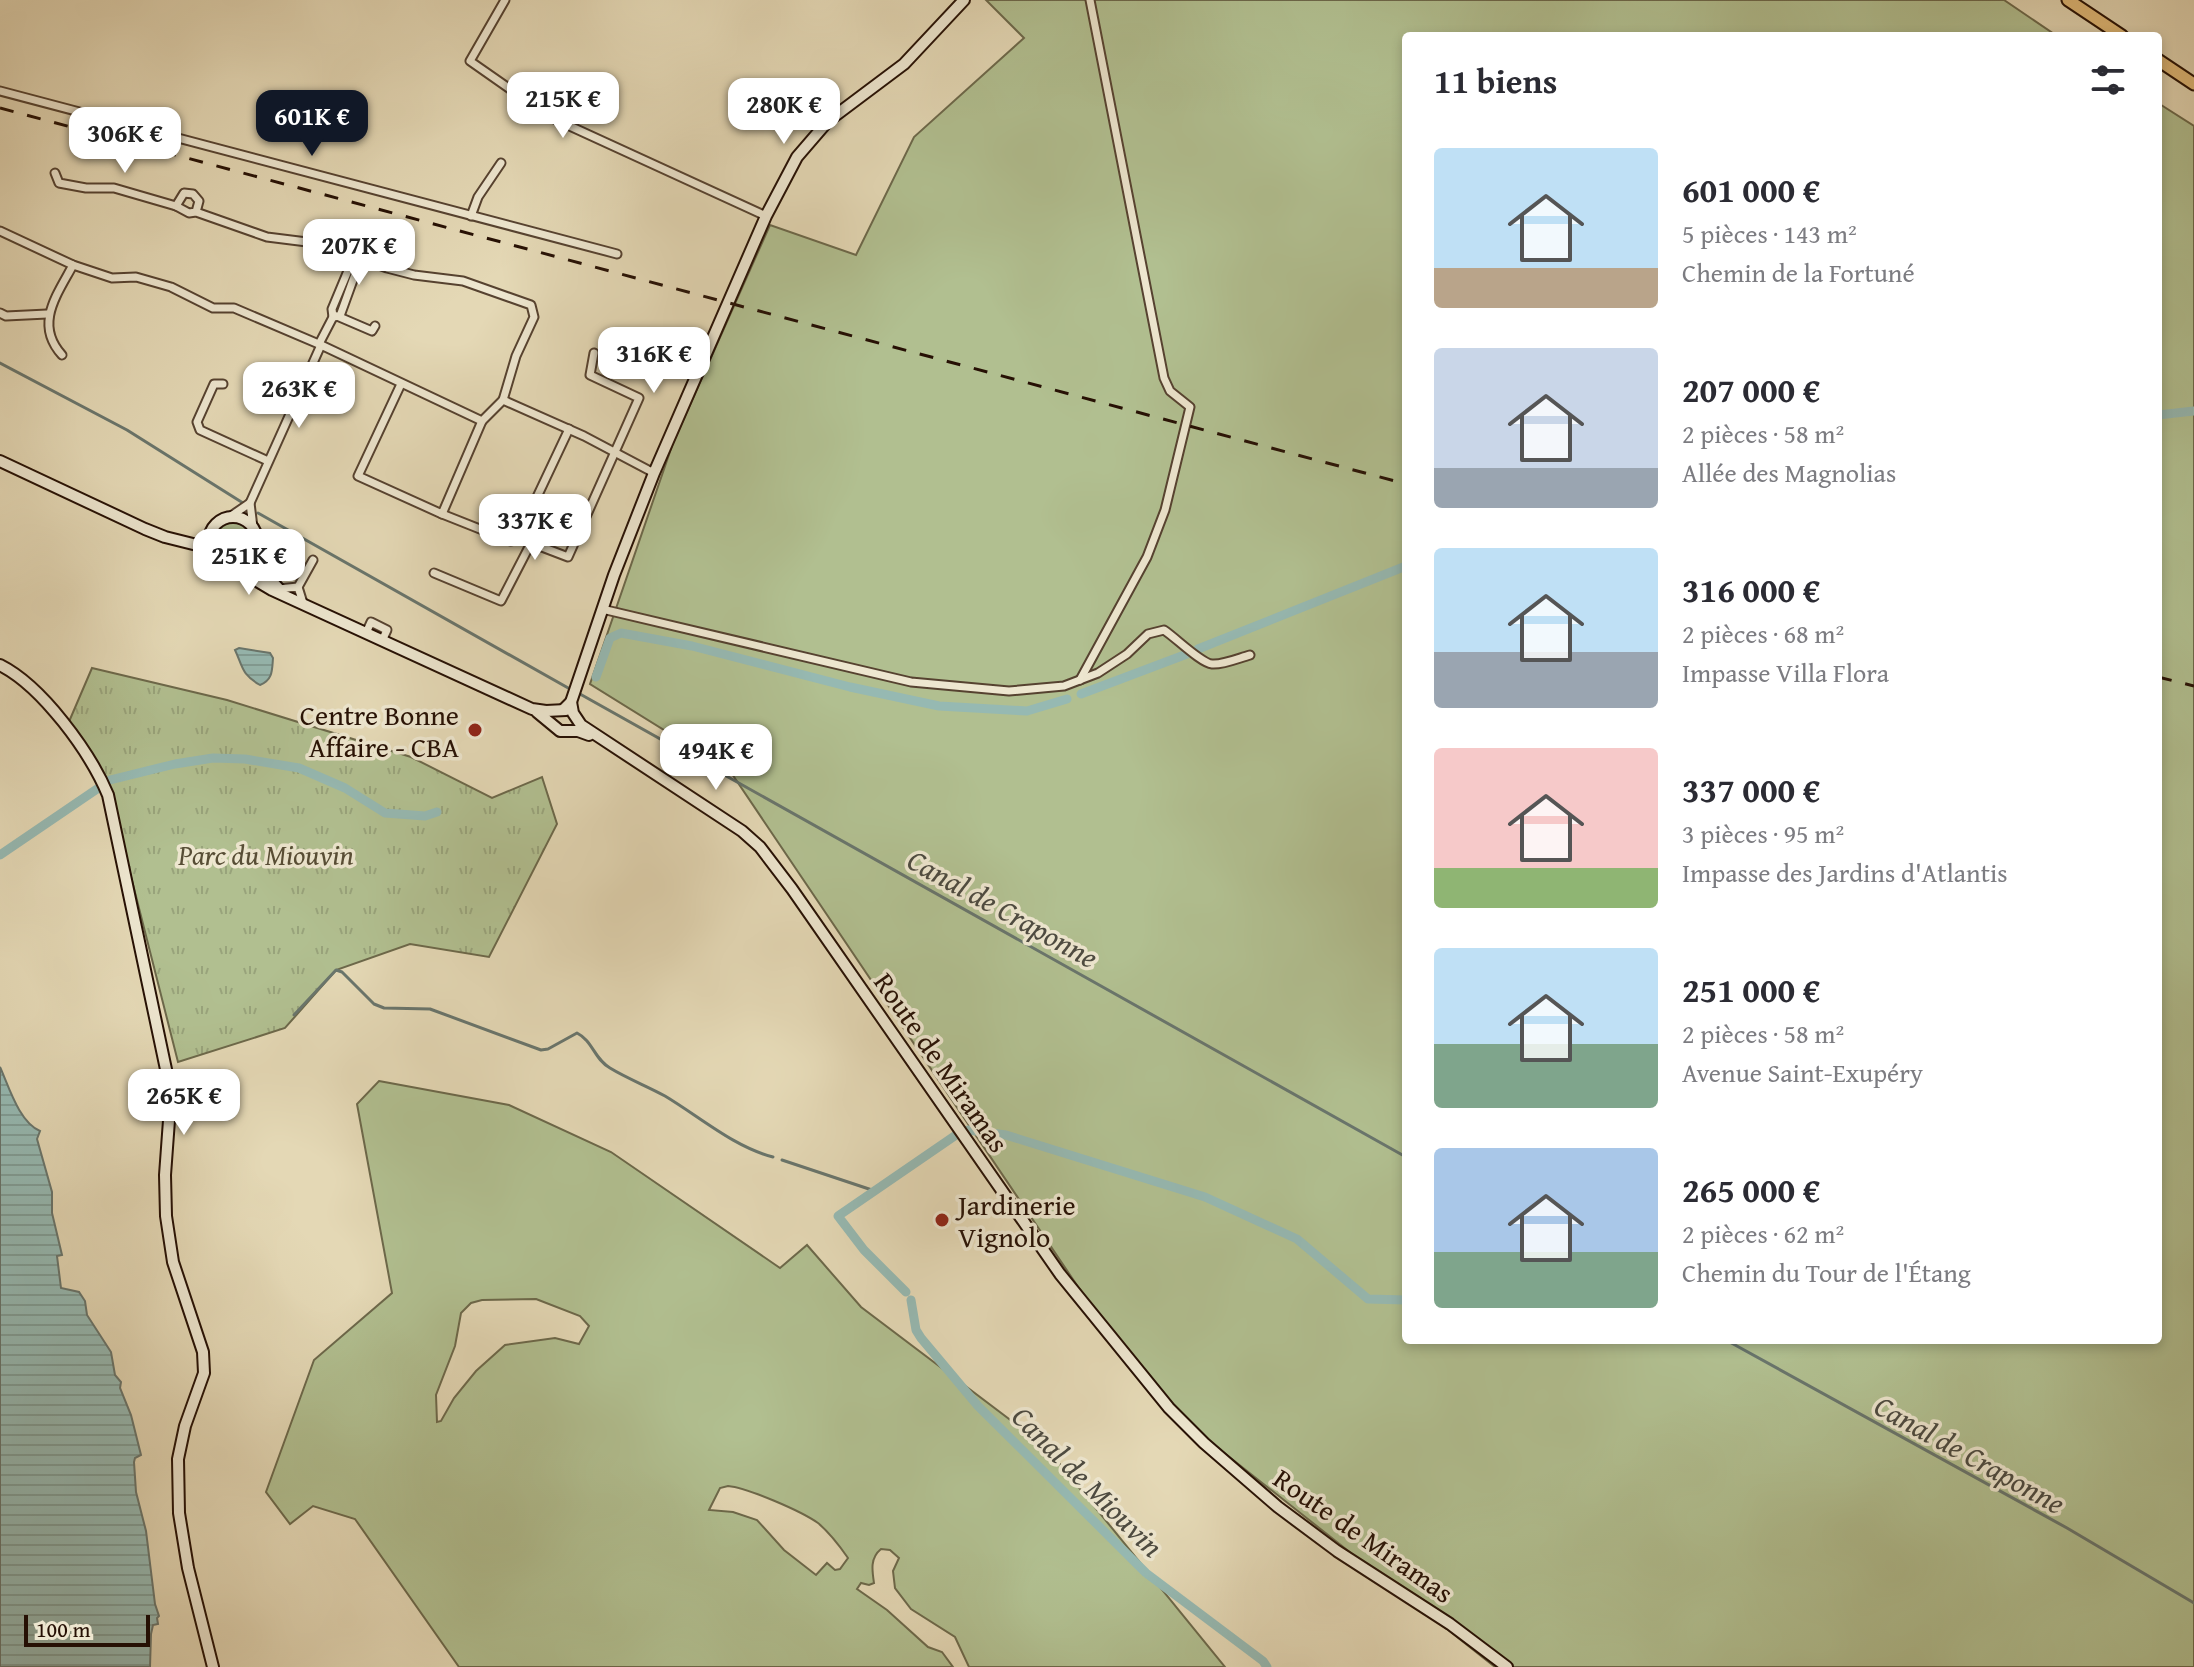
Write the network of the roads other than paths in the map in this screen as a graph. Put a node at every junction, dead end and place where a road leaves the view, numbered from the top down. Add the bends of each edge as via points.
1 (505, 0) edge
2 (964, 0) edge
3 (1090, 0) edge
4 (2068, 0) edge
5 (2116, 32) edge
6 (2162, 63) edge
7 (2194, 84) edge
8 (0, 91) edge
9 (501, 163) dead end
10 (55, 173) dead end
11 (176, 206) junction
12 (196, 212) junction
13 (471, 216) junction
14 (766, 216) junction
15 (0, 231) edge
16 (617, 254) dead end
17 (358, 256) junction
18 (73, 265) junction
19 (0, 313) edge
20 (47, 314) junction
21 (335, 317) junction
22 (375, 326) dead end
23 (320, 345) junction
24 (594, 353) dead end
25 (62, 355) dead end
26 (223, 384) dead end
27 (401, 384) junction
28 (503, 400) junction
29 (482, 421) junction
30 (569, 429) junction
31 (616, 451) junction
32 (0, 461) edge
33 (268, 461) junction
34 (654, 473) junction
35 (250, 503) junction
36 (442, 514) junction
37 (231, 516) junction
38 (253, 527) junction
39 (211, 529) junction
40 (179, 539) junction
41 (521, 539) junction
42 (531, 543) junction
43 (209, 548) junction
44 (254, 553) junction
45 (313, 560) dead end
46 (230, 565) junction
47 (434, 573) dead end
48 (298, 587) junction
49 (282, 592) junction
50 (305, 604) junction
51 (602, 609) junction
52 (1250, 655) dead end
53 (0, 665) edge
54 (1080, 680) junction
55 (532, 709) junction
56 (569, 711) junction
57 (555, 725) junction
58 (571, 731) junction
59 (600, 739) junction
60 (213, 1667) edge
61 (1507, 1667) edge

1 - 14 street via 470,61 550,117
2 - 14 main road via 904,64 813,136
3 - 54 street via 1164,378 1170,391 1190,407 1165,510 1147,557
4 - 5 main road
6 - 7 main road
8 - 13 street
9 - 13 street
10 - 11 street via 59,183 114,188
11 - 12 street
11 - 12 street via 184,193 193,194 199,201
12 - 17 street via 267,237 323,244
13 - 16 street
14 - 34 main road
15 - 18 street
17 - 21 street via 332,309
17 - 28 street via 414,275 463,281 531,305 534,317
18 - 20 street
18 - 23 street via 112,278 136,277 171,287 213,308 234,308
19 - 20 street
20 - 25 street via 52,344
21 - 22 street via 372,331
21 - 23 street
23 - 27 street
23 - 33 street
24 - 31 street via 590,375 639,398
26 - 33 street via 214,384 197,422 200,430
27 - 29 street
27 - 36 street via 358,476
28 - 29 street
28 - 30 street
29 - 36 street
30 - 31 street
30 - 41 street
31 - 34 street
31 - 42 street via 568,557
32 - 40 main road via 145,529
33 - 35 street
34 - 51 main road
35 - 37 street
35 - 38 street
36 - 41 street via 510,541
37 - 38 main road
37 - 39 main road
38 - 44 main road
39 - 40 main road
39 - 43 main road
40 - 43 main road
41 - 42 street
42 - 47 street via 501,601
43 - 46 main road
44 - 46 main road
44 - 49 main road
45 - 48 street
46 - 49 main road
48 - 49 street
48 - 50 street
49 - 50 main road
50 - 55 main road
51 - 54 street via 911,682 1009,691
51 - 56 main road
52 - 54 street via 1214,664 1201,660 1164,630 1148,634 1127,654
53 - 60 main road via 34,690 97,768 108,795 150,989 171,1093 166,1216 173,1262 203,1352 204,1373 178,1459 179,1513
55 - 56 main road
55 - 57 main road
56 - 57 main road via 555,718
56 - 58 main road via 576,726
56 - 59 main road, Route de Miramas
57 - 58 main road
58 - 59 main road
59 - 61 main road, Route de Miramas via 720,815 760,847 1068,1285 1191,1431 1278,1507

